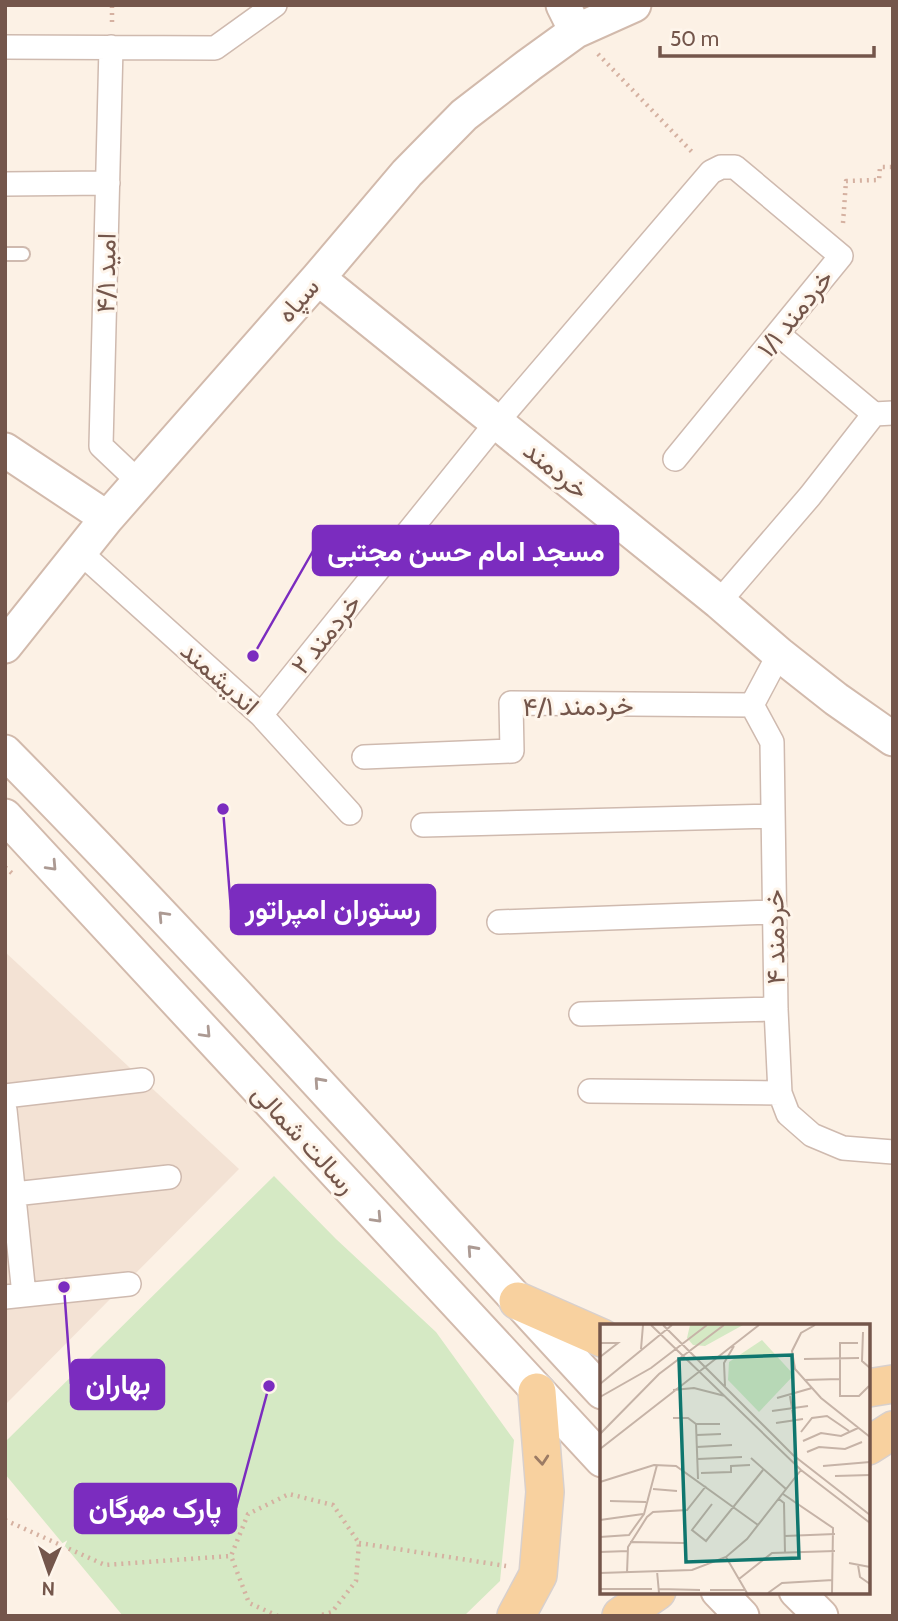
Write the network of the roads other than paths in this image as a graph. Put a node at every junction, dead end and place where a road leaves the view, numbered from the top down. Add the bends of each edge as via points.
1 (275, 5) edge
2 (634, 5) edge
3 (570, 18) edge
4 (5, 47) edge
5 (111, 47) junction
6 (108, 183) junction
7 (5, 184) edge
8 (687, 200) joint
9 (5, 254) edge
10 (23, 254) dead end
11 (318, 278) junction
12 (778, 334) junction
13 (884, 414) edge
14 (497, 422) junction
15 (5, 450) edge
16 (675, 459) dead end
17 (139, 482) junction
18 (107, 518) junction
19 (81, 553) junction
20 (719, 603) junction
21 (5, 646) edge
22 (779, 654) junction
23 (752, 705) junction
24 (261, 715) junction
25 (893, 739) edge
26 (5, 752) edge
27 (364, 757) dead end
28 (351, 813) dead end
29 (773, 816) junction
30 (5, 817) edge
31 (423, 825) dead end
32 (774, 912) junction
33 (499, 922) dead end
34 (776, 1009) junction
35 (581, 1014) dead end
36 (142, 1080) dead end
37 (590, 1091) dead end
38 (780, 1093) junction
39 (5, 1096) edge
40 (5, 1110) edge
41 (893, 1152) edge
42 (169, 1177) dead end
43 (10, 1194) edge
44 (129, 1284) dead end
45 (15, 1296) edge
46 (518, 1301) junction
47 (600, 1337) edge
48 (893, 1384) edge
49 (870, 1388) edge
50 (600, 1390) edge
51 (537, 1392) junction
52 (893, 1430) edge
53 (870, 1445) edge
54 (600, 1458) edge
55 (654, 1593) edge
56 (720, 1593) edge
57 (798, 1593) edge
58 (516, 1616) edge
59 (621, 1616) edge
60 (742, 1616) edge
61 (821, 1616) edge

1 - 5 street via 215,48
2 - 3 main road, سپاه
3 - 11 main road, سپاه via 529,65 464,115 407,173
4 - 5 street
5 - 6 street, امید ۴/۱
6 - 7 street
6 - 17 street, امید ۴/۱ via 101,446
8 - 12 street, خردمند ۱/۱ via 711,172 721,166 735,167 841,256
8 - 14 street, خردمند ۲
9 - 10 lane
11 - 14 main road, خردمند
11 - 17 main road, سپاه
12 - 13 street
12 - 16 street, خردمند ۱/۱
13 - 20 street
14 - 20 main road, خردمند
14 - 24 street, خردمند ۲
15 - 18 main road
17 - 18 main road, سپاه
18 - 19 main road, سپاه
19 - 21 main road, سپاه
19 - 24 street, اندیشمند
20 - 22 main road, خردمند
22 - 23 street
22 - 25 main road, خردمند
23 - 27 street, خردمند ۴/۱ via 511,703 512,751
23 - 29 street, خردمند ۴ via 772,742
24 - 28 street, اندیشمند
46 -> 26 main road, رسالت شمالی via 313,1075
29 - 31 street
29 - 32 street, خردمند ۴
30 -> 51 main road, رسالت شمالی
32 - 33 street
32 - 34 street, خردمند ۴
34 - 35 street
34 - 38 street, خردمند ۴
36 - 39 street
37 - 38 street
38 - 41 street, خردمند ۴ via 788,1114 812,1135 843,1148
40 - 43 street
42 - 43 street
43 - 45 street
44 - 45 street
46 - 47 main road
46 - 50 main road, رسالت شمالی
48 - 49 main road
51 - 54 main road, رسالت شمالی
51 -> 58 main road via 545,1492 538,1575
52 - 53 main road
55 - 59 main road
56 - 60 main road
57 - 61 main road

